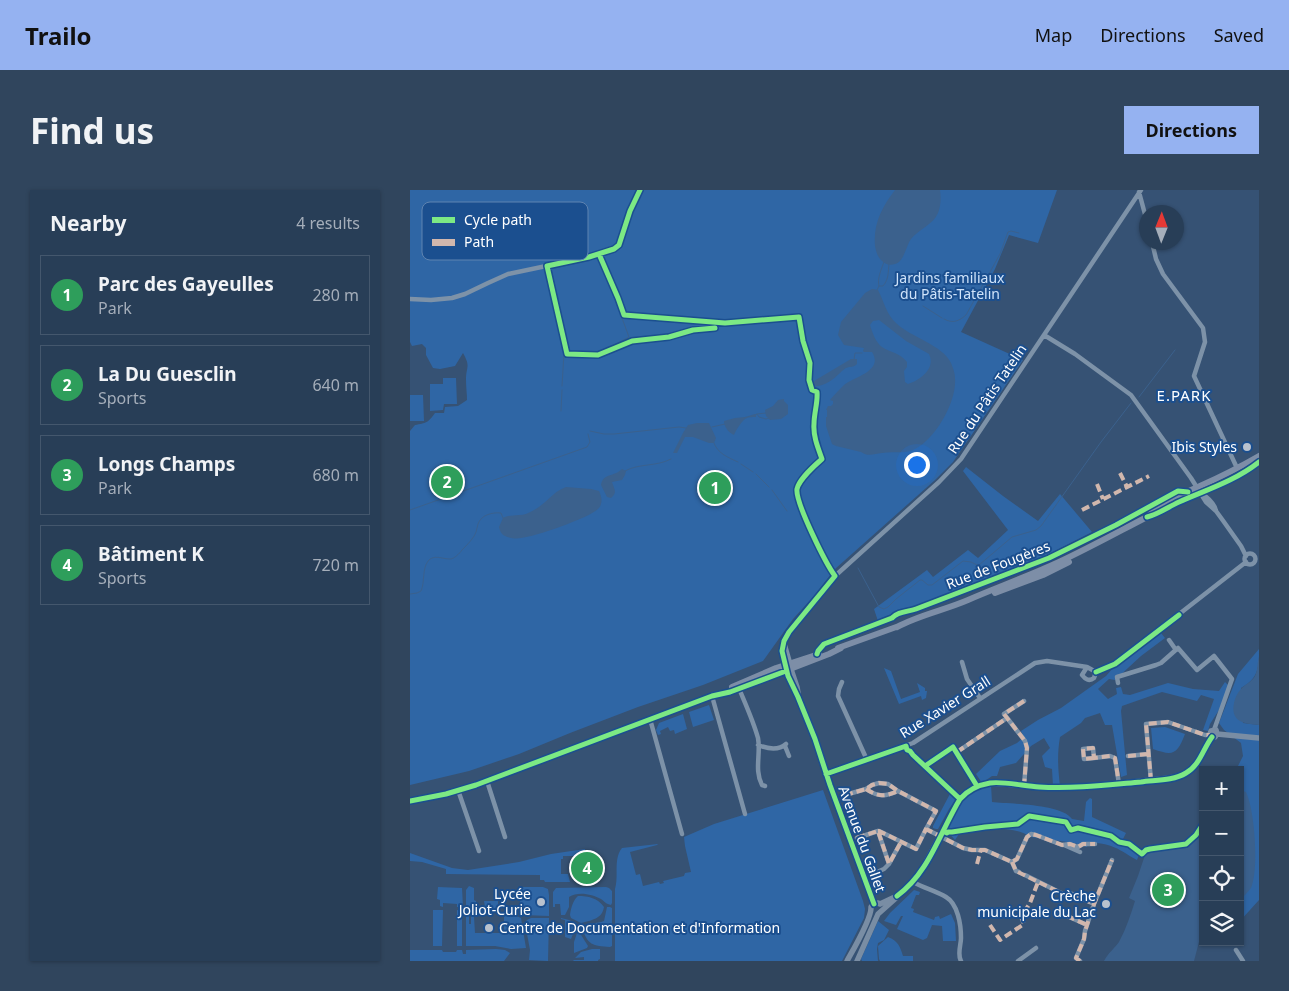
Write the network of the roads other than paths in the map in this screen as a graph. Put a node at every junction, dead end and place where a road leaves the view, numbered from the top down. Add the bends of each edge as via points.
1 (640, 190) edge
2 (1140, 191) edge
3 (1143, 205) edge
4 (1154, 250) edge
5 (588, 257) edge
6 (576, 260) edge
7 (410, 299) edge
8 (1044, 335) junction
9 (1259, 456) edge
10 (1259, 462) edge
11 (1237, 468) junction
12 (1199, 490) junction
13 (1248, 555) junction
14 (1246, 562) junction
15 (1169, 640) dead end
16 (1176, 650) junction
17 (962, 662) dead end
18 (1073, 665) junction
19 (788, 667) junction
20 (1087, 668) junction
21 (1096, 672) junction
22 (1082, 675) junction
23 (842, 682) dead end
24 (1118, 683) dead end
25 (738, 687) junction
26 (712, 696) junction
27 (980, 698) junction
28 (1024, 701) dead end
29 (1007, 718) junction
30 (1146, 718) dead end
31 (650, 719) junction
32 (1146, 724) junction
33 (1213, 734) junction
34 (1259, 738) edge
35 (758, 745) junction
36 (957, 752) junction
37 (1148, 754) junction
38 (788, 756) dead end
39 (1128, 756) dead end
40 (1094, 758) dead end
41 (867, 760) junction
42 (928, 764) dead end
43 (826, 774) junction
44 (487, 781) junction
45 (1151, 781) junction
46 (1120, 784) junction
47 (765, 786) dead end
48 (977, 786) junction
49 (1024, 786) junction
50 (866, 789) junction
51 (458, 790) junction
52 (898, 792) junction
53 (845, 795) dead end
54 (410, 802) edge
55 (745, 814) dead end
56 (926, 829) junction
57 (878, 831) junction
58 (682, 834) dead end
59 (940, 836) junction
60 (506, 838) dead end
61 (857, 838) dead end
62 (901, 842) junction
63 (1095, 844) dead end
64 (1062, 845) junction
65 (479, 851) dead end
66 (1080, 852) dead end
67 (1112, 860) dead end
68 (1012, 862) junction
69 (889, 864) junction
70 (877, 872) dead end
71 (1019, 872) dead end
72 (1025, 875) dead end
73 (913, 882) junction
74 (897, 896) junction
75 (877, 904) junction
76 (1094, 904) junction
77 (872, 911) junction
78 (1056, 911) dead end
79 (880, 913) junction
80 (1087, 925) junction
81 (1036, 948) dead end
82 (1236, 950) dead end
83 (847, 961) edge
84 (857, 961) edge
85 (961, 961) edge
86 (1018, 961) edge
87 (1080, 961) edge
88 (1243, 961) edge

1 - 5 street via 619,244 614,249
2 - 3 street
2 - 8 street, Rue du Pâtis Tatelin
4 - 11 street via 1163,274 1203,328 1205,342 1194,376
6 - 7 street via 508,274 452,298
8 - 12 street via 1129,392
8 - 19 street, Rue du Pâtis Tatelin via 961,459 834,576 789,632 782,651
9 - 11 main road
10 - 12 main road via 1240,475
11 - 12 main road
12 - 13 street via 1210,500
12 - 19 main road, Rue de Fougères via 1043,575
13 - 14 street
13 - 14 street via 1256,559 1251,564
14 - 21 street via 1115,664
15 - 16 street
16 - 24 street via 1156,665 1117,677
16 - 33 street via 1178,648 1197,670 1214,656 1232,680
17 - 27 street via 967,679
18 - 20 street, Rue Xavier Grall
18 - 22 street
18 - 27 street, Rue Xavier Grall via 1047,661 1035,663
19 - 25 main road
19 - 43 street, Avenue du Gallet
20 - 21 street, Rue Xavier Grall
20 - 22 street
21 - 22 street via 1091,680
23 - 41 street via 838,696
25 - 26 main road
25 - 35 street
26 - 31 main road
26 - 55 street
27 - 41 street, Rue Xavier Grall via 913,743
28 - 29 street via 1004,714
29 - 36 street
29 - 49 street via 1027,748
30 - 32 street
31 - 44 main road
31 - 58 street
32 - 33 street via 1168,722 1206,735
32 - 37 street
33 - 34 street
33 - 45 street via 1191,770 1178,777
35 - 38 street via 774,749 786,745
35 - 47 street via 758,776
36 - 42 street via 953,748
36 - 48 street
37 - 39 street
37 - 45 street
40 - 46 street via 1115,758
41 - 43 street, Rue Xavier Grall
43 - 75 street, Avenue du Gallet
44 - 51 main road
44 - 60 street
45 - 46 street
46 - 49 street via 1062,788
48 - 49 street via 994,783
48 - 59 street via 960,799
50 - 52 street via 880,796
50 - 52 street via 879,783 888,784
50 - 53 street
51 - 54 main road
51 - 65 street
52 - 56 street via 936,811
56 - 59 street
56 - 62 street via 916,850
57 - 61 street
57 - 62 street
57 - 69 street
59 - 68 street via 963,848 985,850
59 - 73 street
62 - 69 street
63 - 64 street
64 - 66 street
64 - 68 street via 1031,834
67 - 76 street
68 - 71 street
69 - 70 street
72 - 76 street via 1065,895 1070,893
73 - 74 street
73 - 85 street via 946,897 952,904 960,928
74 - 75 street
74 - 79 street
75 - 77 street via 871,907
75 - 79 street via 882,908
76 - 80 street
77 - 79 street
77 - 83 street
78 - 80 street
79 - 84 street
80 - 87 street via 1076,958
81 - 86 street
82 - 88 street

